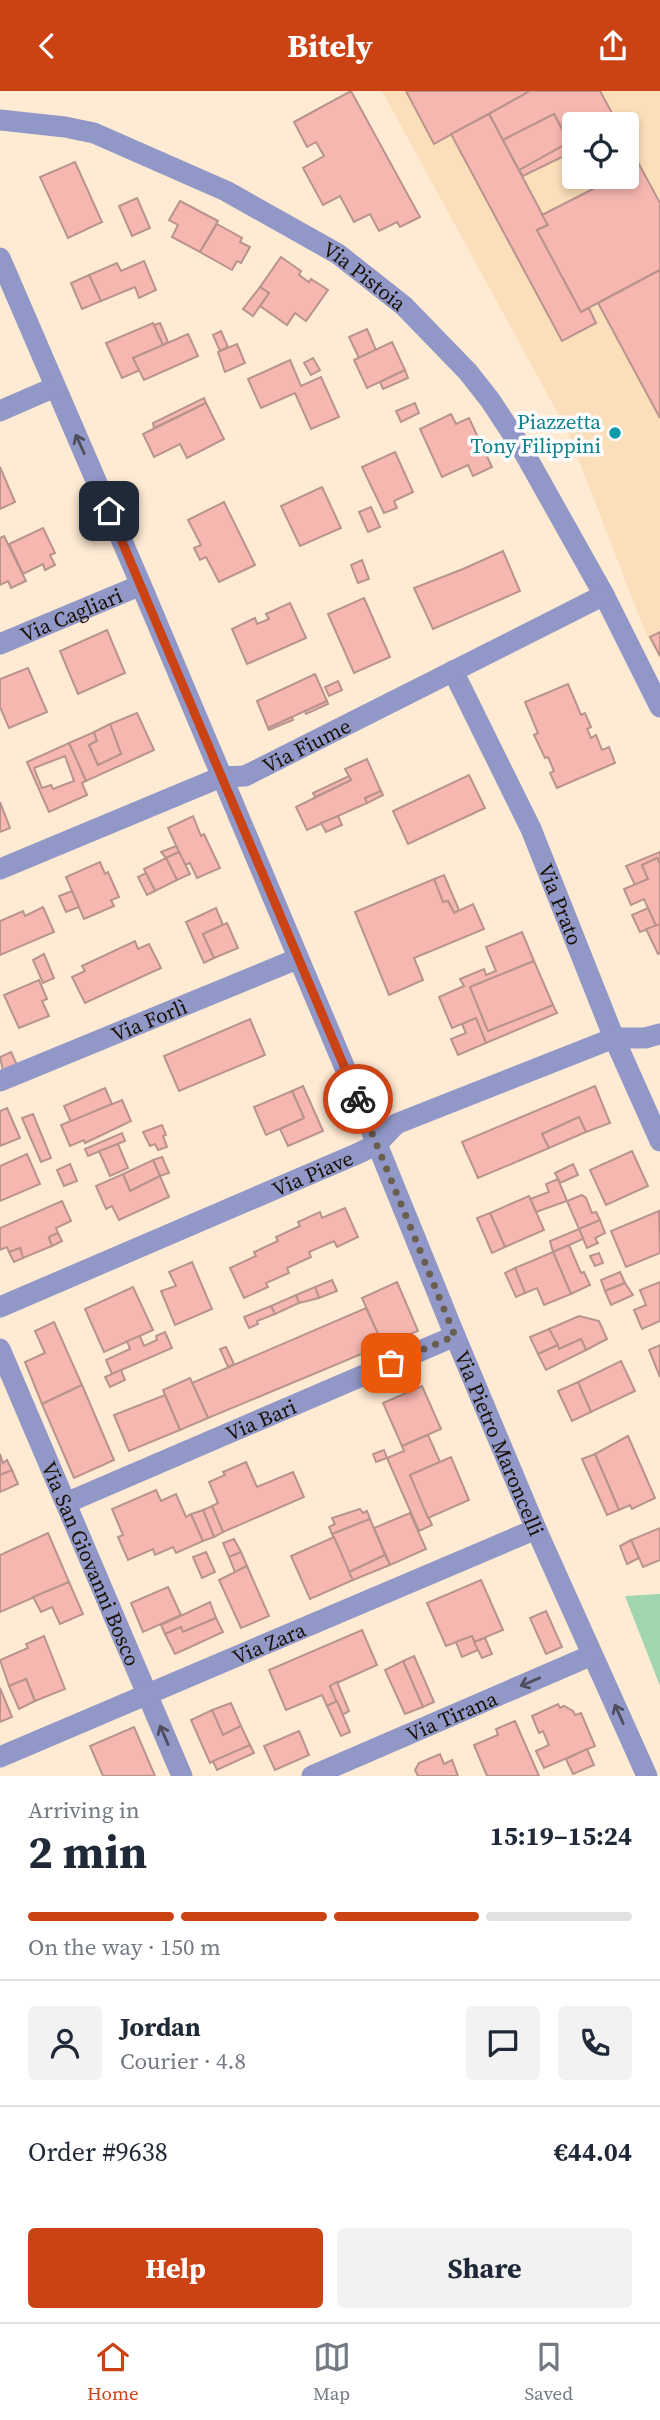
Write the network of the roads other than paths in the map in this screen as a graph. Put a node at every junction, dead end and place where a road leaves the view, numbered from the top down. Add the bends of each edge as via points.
1 (0, 120) edge
2 (0, 258) edge
3 (55, 387) junction
4 (0, 411) edge
5 (141, 585) junction
6 (604, 595) junction
7 (0, 644) edge
8 (453, 671) junction
9 (660, 707) edge
10 (221, 776) junction
11 (0, 869) edge
12 (298, 959) junction
13 (660, 1034) edge
14 (614, 1038) junction
15 (0, 1081) edge
16 (660, 1141) edge
17 (377, 1144) junction
18 (0, 1307) edge
19 (455, 1336) junction
20 (0, 1349) edge
21 (66, 1503) junction
22 (536, 1529) junction
23 (592, 1655) junction
24 (147, 1694) junction
25 (0, 1757) edge
26 (182, 1776) edge
27 (312, 1776) edge
28 (647, 1776) edge

1 - 6 street, Via Pistoia via 105,137 226,191 355,265 419,321 490,400
2 - 3 street, Via Pietro Maroncelli
3 - 4 street
5 -> 3 street, Via Pietro Maroncelli
5 - 7 street, Via Cagliari
5 - 10 street, Via Pietro Maroncelli
6 - 8 street, Via Fiume
6 - 9 street, Via Pistoia
8 - 10 street, Via Fiume via 245,776
8 - 14 street, Via Prato via 531,829
10 - 11 street, Via Fiume
10 - 12 street, Via Pietro Maroncelli
12 - 15 street, Via Forlì
12 - 17 street, Via Pietro Maroncelli
13 - 14 street, Via Piave
14 - 16 street, Via Prato
14 - 17 street, Via Piave via 396,1124
17 - 18 street, Via Piave
17 - 19 street, Via Pietro Maroncelli
19 - 21 street, Via Bari
19 - 22 street, Via Pietro Maroncelli
20 - 21 street, Via San Giovanni Bosco
21 - 24 street, Via San Giovanni Bosco
22 - 23 street, Via Pietro Maroncelli
22 - 24 street, Via Zara
23 -> 27 street, Via Tirana
28 -> 23 street, Via Pietro Maroncelli
24 - 25 street, Via Zara
26 -> 24 street, Via San Giovanni Bosco

